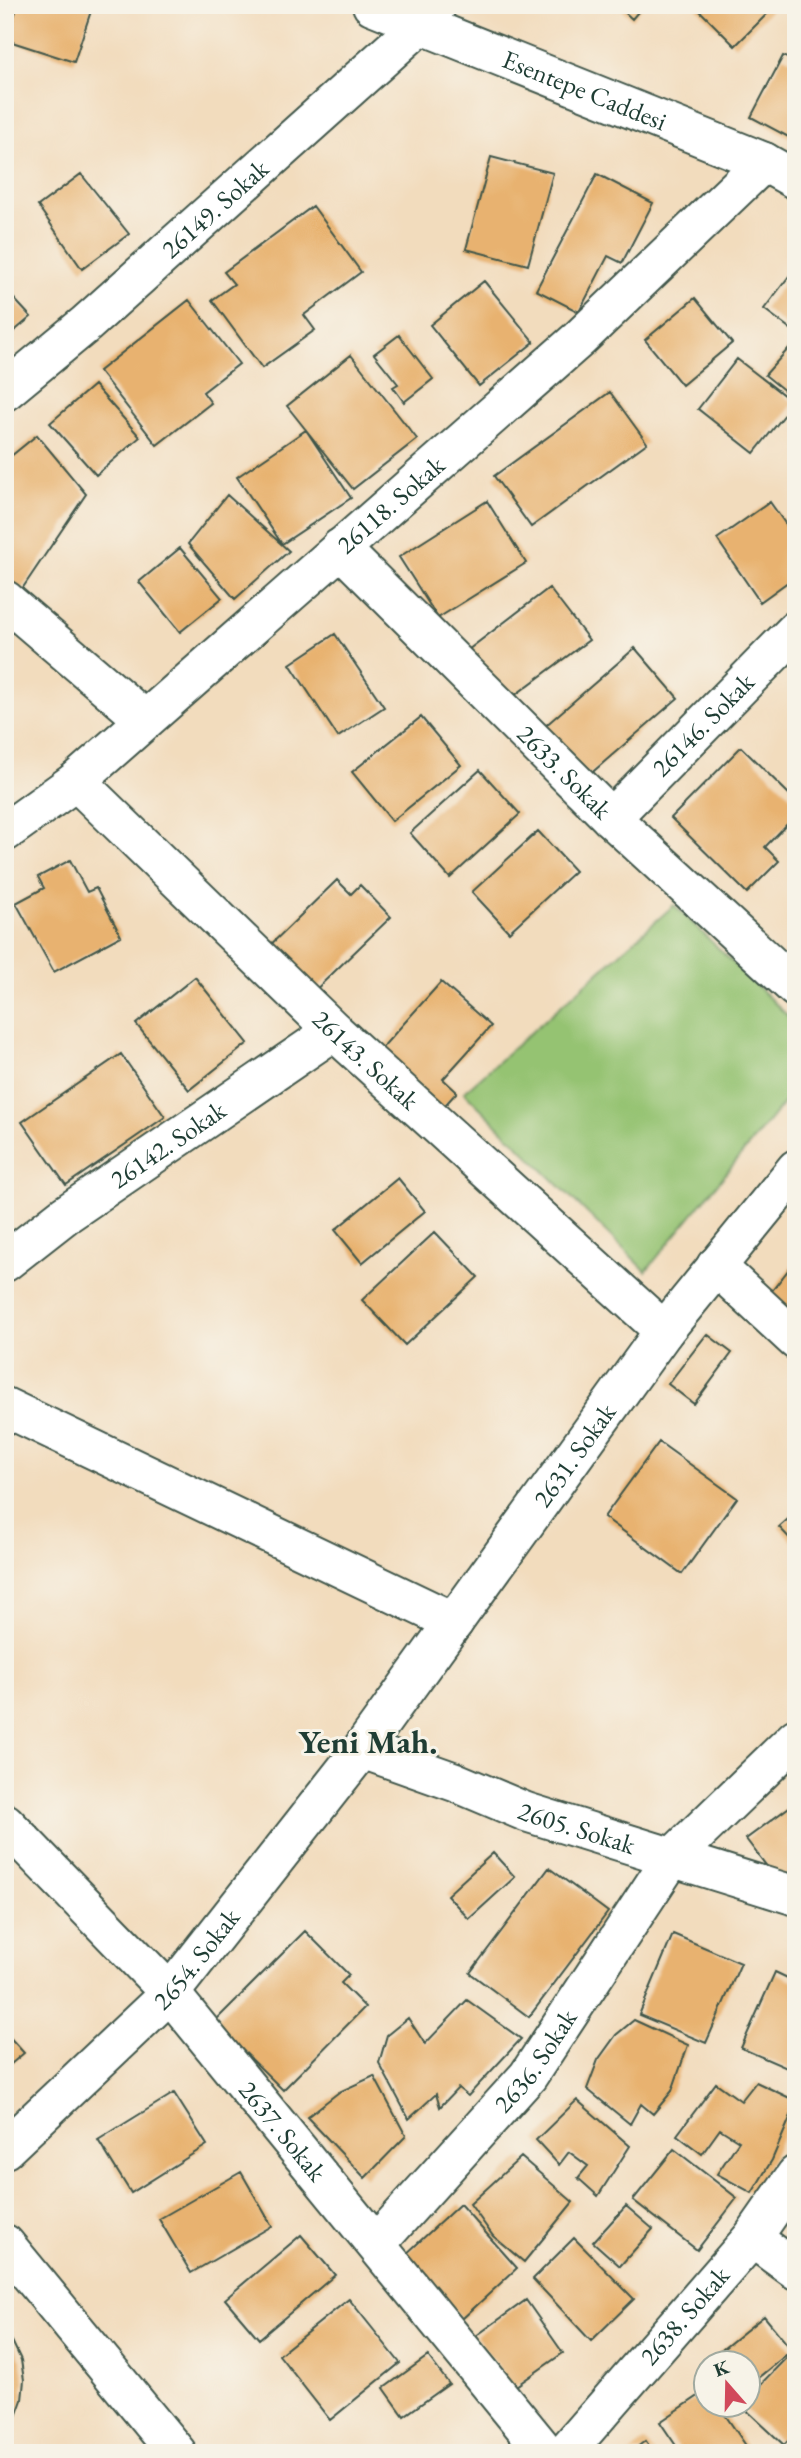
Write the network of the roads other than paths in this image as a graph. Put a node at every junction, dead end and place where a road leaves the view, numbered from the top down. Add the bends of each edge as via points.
1 (372, 5) edge
2 (429, 15) edge
3 (780, 171) edge
4 (5, 391) edge
5 (340, 548) junction
6 (5, 600) edge
7 (796, 630) edge
8 (144, 719) junction
9 (76, 781) junction
10 (611, 818) junction
11 (5, 832) edge
12 (796, 988) edge
13 (334, 1031) junction
14 (796, 1169) edge
15 (5, 1262) edge
16 (716, 1266) junction
17 (664, 1331) junction
18 (796, 1340) edge
19 (5, 1407) edge
20 (454, 1622) junction
21 (796, 1738) edge
22 (362, 1749) junction
23 (7, 1828) edge
24 (671, 1859) junction
25 (796, 1896) edge
26 (170, 1993) junction
27 (5, 2149) edge
28 (796, 2175) edge
29 (752, 2238) junction
30 (5, 2244) edge
31 (376, 2244) junction
32 (796, 2270) edge
33 (177, 2453) edge
34 (546, 2453) edge
35 (565, 2453) edge

1 - 2 street, Esentepe Caddesi
2 - 3 street, Esentepe Caddesi
2 - 4 street, 26149. Sokak via 86,324
3 - 5 street, 26118. Sokak
5 - 8 street, 26118. Sokak
5 - 10 street, 2633. Sokak
6 - 8 street
7 - 10 street, 26146. Sokak
8 - 9 street, 26118. Sokak
9 - 11 street, 26118. Sokak
9 - 13 street, 26143. Sokak
10 - 12 street, 2633. Sokak
13 - 15 street, 26142. Sokak
13 - 17 street, 26143. Sokak
14 - 16 street, 2631. Sokak
16 - 17 street, 2631. Sokak
16 - 18 street
17 - 20 street, 2631. Sokak
19 - 20 street
20 - 22 street, 2631. Sokak
21 - 24 street, 2636. Sokak
22 - 24 street, 2605. Sokak via 526,1812
22 - 26 street, 2654. Sokak
23 - 26 street, 2637. Sokak
24 - 25 street, 2605. Sokak
24 - 31 street, 2636. Sokak via 528,2077
26 - 27 street, 2654. Sokak
26 - 31 street, 2637. Sokak
28 - 29 street, 2638. Sokak
29 - 32 street
29 - 35 street, 2638. Sokak
30 - 33 street
31 - 34 street, 2637. Sokak

